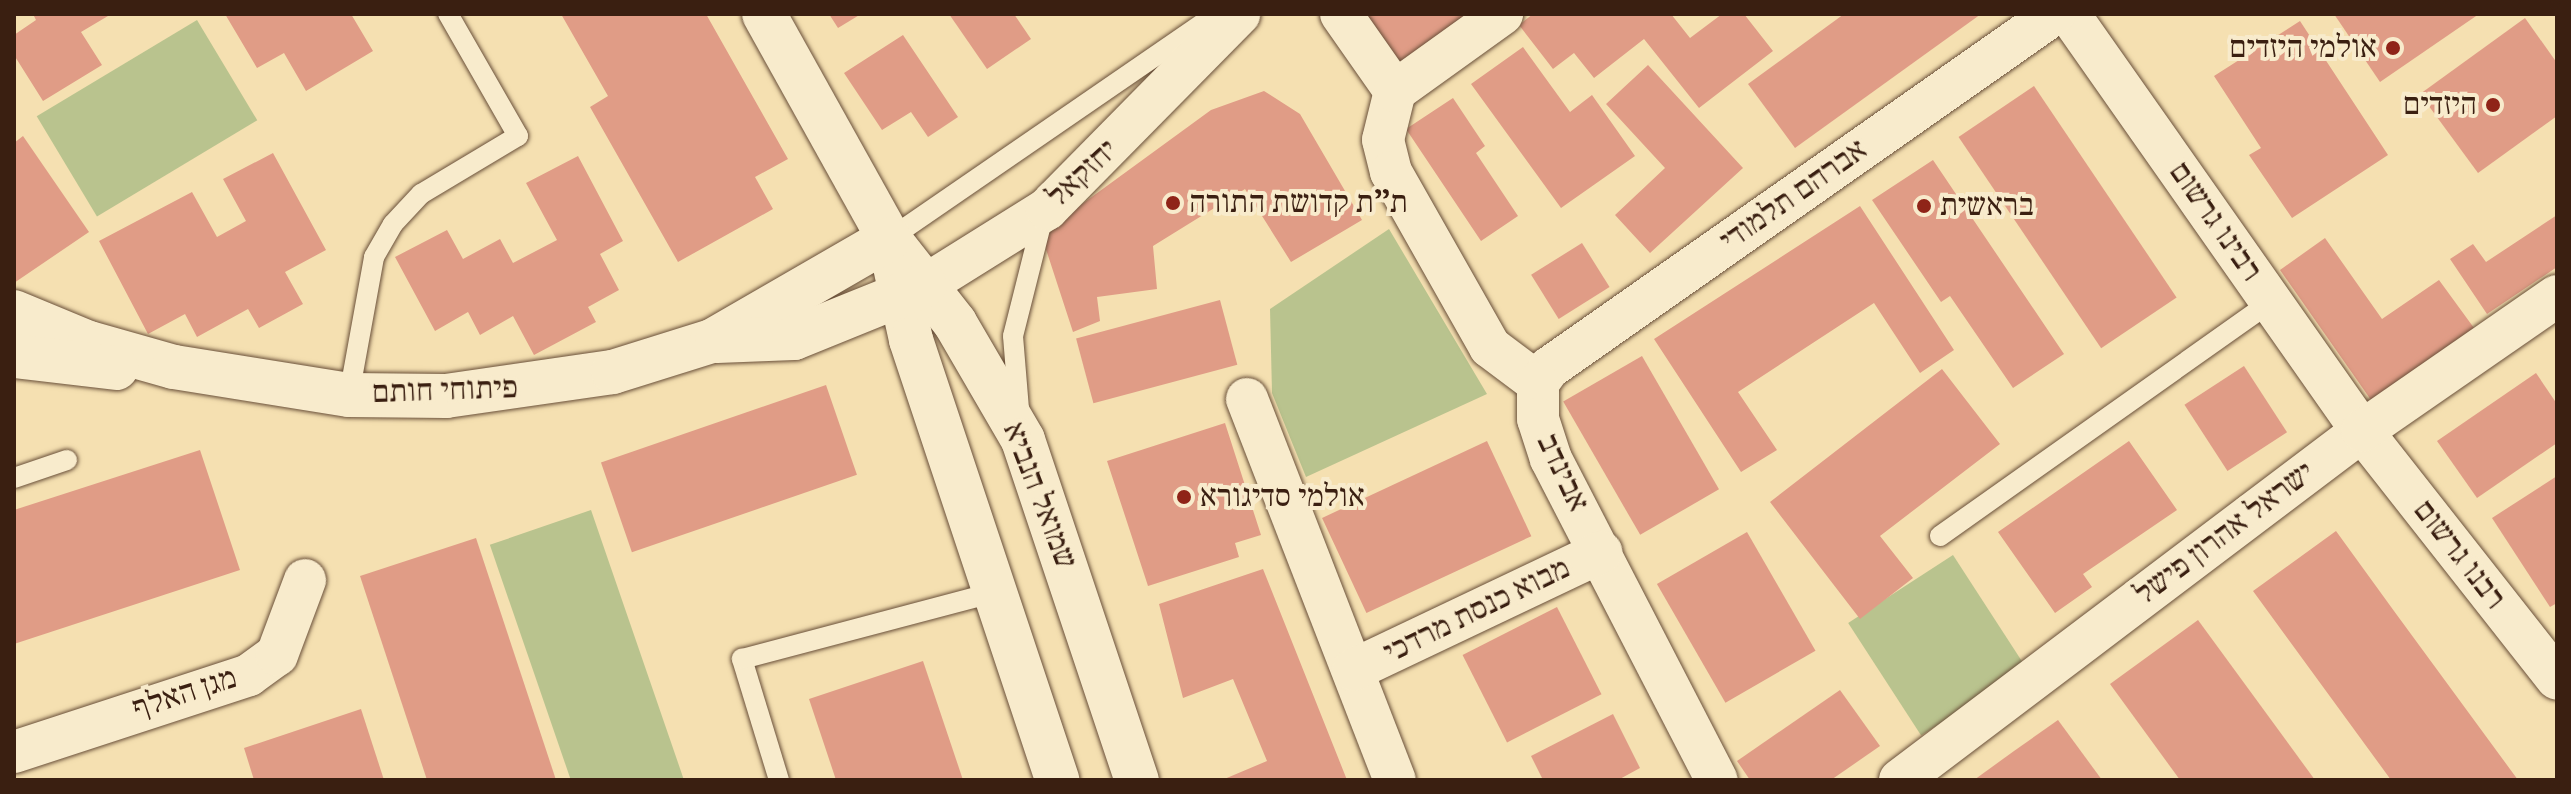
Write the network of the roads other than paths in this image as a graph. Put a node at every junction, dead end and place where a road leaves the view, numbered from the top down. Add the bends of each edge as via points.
1 (448, 14) edge
2 (764, 14) edge
3 (1216, 14) edge
4 (1239, 14) edge
5 (1341, 14) edge
6 (1502, 14) edge
7 (2054, 14) edge
8 (2069, 14) edge
9 (1395, 91) junction
10 (1047, 209) junction
11 (889, 239) junction
12 (913, 291) junction
13 (2557, 296) edge
14 (2271, 302) junction
15 (14, 312) edge
16 (712, 341) junction
17 (14, 356) edge
18 (174, 367) junction
19 (1538, 383) junction
20 (349, 395) junction
21 (1247, 399) dead end
22 (2362, 431) junction
23 (1023, 440) junction
24 (67, 460) dead end
25 (14, 478) edge
26 (1940, 536) dead end
27 (1601, 552) junction
28 (305, 580) dead end
29 (995, 592) junction
30 (1353, 670) junction
31 (2557, 679) edge
32 (14, 752) edge
33 (779, 780) edge
34 (1057, 780) edge
35 (1137, 780) edge
36 (1395, 780) edge
37 (1717, 780) edge
38 (1900, 780) edge

1 - 20 lane via 518,136 421,194 393,224 374,257
2 - 11 street, שמואל הנביא
3 - 11 lane, יחזקאל
4 - 10 street, יחזקאל
5 - 9 street
6 - 9 street
7 - 19 street, אברהם תלמודי via 1562,358
8 - 14 street, רבינו גרשום
9 - 19 street via 1383,140 1391,172 1490,347
10 - 12 street, יחזקאל
10 - 23 lane via 1025,271 1013,336
11 - 12 street, שמואל הנביא
11 - 16 street, פיתוחי חותם
12 - 16 street, פיתוחי חותם via 794,338
12 - 23 street, שמואל הנביא
12 - 29 street, שמואל הנביא
13 - 22 street, ישראל אהרון פישל
14 - 22 street, רבינו גרשום
14 - 26 lane
15 - 18 street via 89,343
16 - 20 street, פיתוחי חותם via 534,388 446,396
17 - 18 street via 106,368
18 - 20 street, פיתוחי חותם
19 - 27 street, אבינדב via 1541,437
21 - 30 street, מבוא כנסת מרדכי
22 - 31 street, רבנו גרשום
22 - 38 street, ישראל אהרון פישל
23 - 35 street, שמואל הנביא
24 - 25 lane
27 - 30 street, מבוא כנסת מרדכי
27 - 37 street, אבינדב
28 - 32 street, מגן האלף via 277,655 249,675
29 - 33 lane via 742,659
29 - 34 street, שמואל הנביא
30 - 36 street, מבוא כנסת מרדכי

